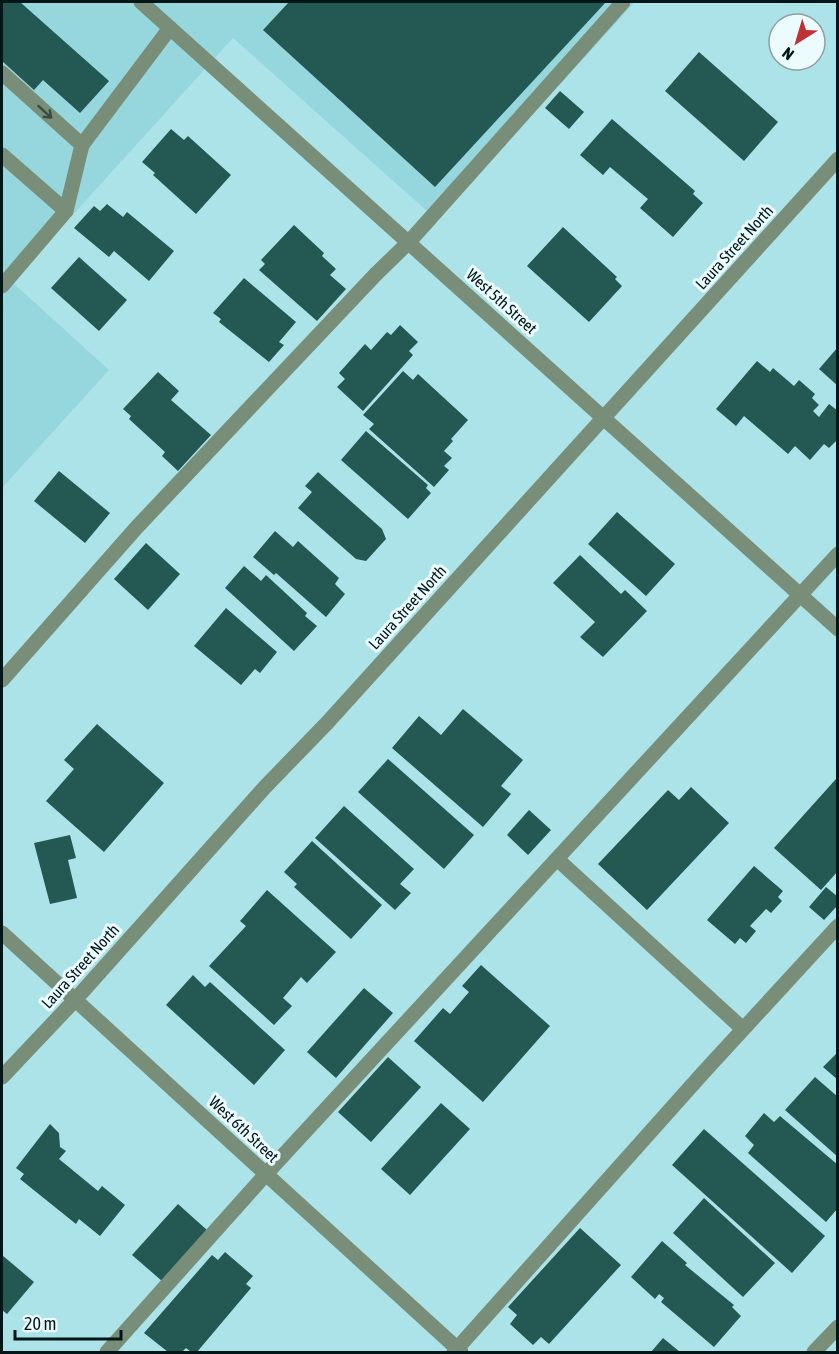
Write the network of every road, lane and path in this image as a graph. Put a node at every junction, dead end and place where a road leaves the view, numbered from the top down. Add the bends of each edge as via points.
1 (141, 2) edge
2 (623, 2) edge
3 (170, 28) junction
4 (2, 73) edge
5 (82, 145) junction
6 (2, 155) edge
7 (837, 159) edge
8 (66, 211) junction
9 (410, 242) junction
10 (2, 286) edge
11 (604, 417) junction
12 (837, 554) edge
13 (801, 595) junction
14 (837, 629) edge
15 (2, 680) edge
16 (557, 859) junction
17 (837, 926) edge
18 (2, 933) edge
19 (75, 1000) junction
20 (743, 1029) junction
21 (2, 1077) edge
22 (266, 1174) junction
23 (837, 1327) edge
24 (458, 1351) edge
25 (107, 1353) edge
26 (814, 1353) edge

1 - 3 street, West 5th Street
2 - 9 street
3 - 5 street
3 - 9 street, West 5th Street
4 -> 5 street
5 - 8 street
6 - 8 street
7 - 11 street, Laura Street North
8 - 10 street
9 - 11 street, West 5th Street
9 - 15 street via 375,274 137,527
11 - 13 street, West 5th Street
11 - 19 street, Laura Street North
12 - 13 street
13 - 14 street, West 5th Street
13 - 16 street
16 - 20 street
16 - 22 street
17 - 20 street
18 - 19 street, West 6th Street
19 - 21 street, Laura Street North
19 - 22 street, West 6th Street
20 - 24 street
22 - 24 street, West 6th Street
22 - 25 street
23 - 26 street

